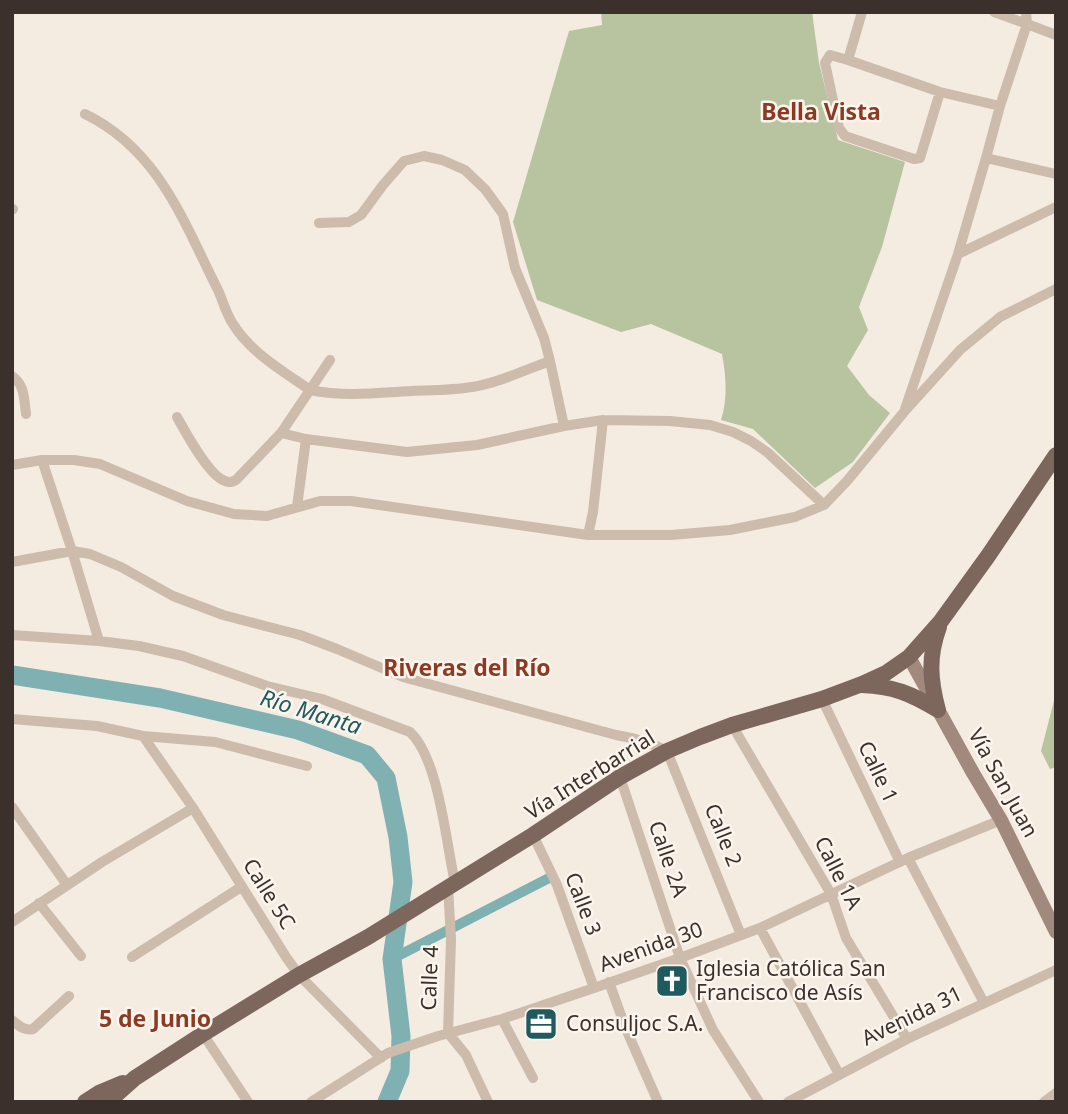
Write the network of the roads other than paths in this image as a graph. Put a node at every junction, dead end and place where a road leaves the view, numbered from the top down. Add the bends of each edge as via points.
1 (862, 12) edge
2 (994, 12) edge
3 (1026, 12) edge
4 (1027, 24) junction
5 (1056, 35) edge
6 (848, 60) junction
7 (940, 92) junction
8 (1000, 106) junction
9 (85, 114) dead end
10 (986, 158) junction
11 (1056, 174) edge
12 (1056, 207) edge
13 (318, 223) dead end
14 (958, 254) junction
15 (1056, 289) edge
16 (330, 360) dead end
17 (550, 361) junction
18 (12, 376) edge
19 (310, 390) junction
20 (904, 412) junction
21 (26, 414) dead end
22 (177, 417) dead end
23 (603, 420) junction
24 (564, 426) junction
25 (281, 433) junction
26 (306, 439) junction
27 (1056, 455) edge
28 (42, 460) junction
29 (12, 465) edge
30 (824, 505) junction
31 (296, 507) junction
32 (588, 535) junction
33 (72, 551) junction
34 (12, 562) edge
35 (941, 621) junction
36 (12, 635) edge
37 (99, 641) junction
38 (909, 657) junction
39 (862, 684) junction
40 (822, 699) junction
41 (938, 710) junction
42 (12, 719) edge
43 (732, 725) junction
44 (143, 736) junction
45 (667, 751) junction
46 (307, 766) dead end
47 (620, 777) junction
48 (12, 807) edge
49 (193, 808) junction
50 (1001, 820) junction
51 (533, 835) junction
52 (904, 860) junction
53 (67, 885) junction
54 (241, 887) junction
55 (448, 887) junction
56 (831, 894) junction
57 (39, 902) junction
58 (12, 922) edge
59 (760, 928) junction
60 (1056, 932) edge
61 (741, 935) junction
62 (81, 957) dead end
63 (132, 957) dead end
64 (680, 958) junction
65 (1056, 970) edge
66 (299, 975) junction
67 (610, 982) junction
68 (594, 988) junction
69 (69, 996) dead end
70 (984, 1003) junction
71 (502, 1018) junction
72 (12, 1020) edge
73 (203, 1034) junction
74 (443, 1034) junction
75 (907, 1039) junction
76 (385, 1055) junction
77 (839, 1074) junction
78 (135, 1078) junction
79 (533, 1078) dead end
80 (1056, 1093) edge
81 (85, 1102) edge
82 (107, 1102) edge
83 (248, 1102) edge
84 (311, 1102) edge
85 (488, 1102) edge
86 (659, 1102) edge
87 (759, 1102) edge
88 (788, 1102) edge
89 (1044, 1102) edge

1 - 6 street
2 - 4 street
3 - 4 street
4 - 5 street
4 - 8 street
6 - 7 street
6 - 7 street via 830,55 825,63 839,128 849,138 920,158
7 - 8 street
8 - 10 street
9 - 19 street via 118,133 160,179 233,324 253,349
10 - 11 street
10 - 14 street
12 - 14 street
13 - 17 street via 349,222 361,215 404,161 424,156 466,170 503,214 515,268
14 - 20 street
15 - 20 street via 990,325 960,350
16 - 19 street
17 - 19 street via 476,386 452,389 363,395
17 - 24 street
18 - 21 street via 23,388
19 - 25 street
20 - 30 street
22 - 25 street via 200,457 223,481 236,480
23 - 24 street
23 - 30 street via 670,421 733,432 767,452
23 - 32 street
24 - 26 street via 477,445 407,452
25 - 26 street
26 - 31 street
27 - 35 main road, Vía Interbarrial
28 - 29 street
28 - 31 street via 100,464 187,501 234,514 267,516
28 - 33 street
30 - 32 street via 795,517 730,530
31 - 32 street via 351,501
33 - 34 street
33 - 37 street
33 - 45 street via 121,567 173,596 300,635 403,677 636,738
35 - 38 main road, Vía Interbarrial
35 - 41 main road via 930,673
36 - 37 street, Calle 4
37 - 55 street, Calle 4 via 183,656 410,732 428,762 438,798
38 - 39 main road, Vía Interbarrial
38 - 41 street, Vía San Juan
39 - 40 main road, Vía Interbarrial
39 - 41 main road via 898,689
40 - 43 main road, Vía Interbarrial
40 - 52 street, Calle 1
41 - 50 street, Vía San Juan
42 - 44 street via 97,726
43 - 45 main road, Vía Interbarrial
43 - 56 street, Calle 1A
44 - 46 street via 215,742
44 - 49 street, Calle 5C
45 - 47 main road, Vía Interbarrial
45 - 61 street, Calle 2
47 - 51 main road, Vía Interbarrial
47 - 64 street, Calle 2A
48 - 53 street
49 - 53 street
49 - 54 street, Calle 5C
50 - 52 street, Avenida 30
50 - 60 street, Vía San Juan
51 - 55 main road, Vía Interbarrial
51 - 68 street, Calle 3 via 557,885
52 - 56 street, Avenida 30
52 - 70 street, Calle 1
53 - 57 street
54 - 63 street
54 - 66 street, Calle 5C
55 - 66 main road, Vía Interbarrial
55 - 74 street, Calle 4 via 451,934
56 - 59 street, Avenida 30
56 - 75 street, Calle 1A via 846,938
57 - 58 street
57 - 62 street
59 - 61 street, Avenida 30
59 - 77 street
61 - 64 street, Avenida 30
64 - 67 street, Avenida 30
64 - 87 street, Calle 2A via 713,1030
65 - 70 street, Avenida 31
66 - 73 main road, Vía Interbarrial
66 - 76 street, Calle 5C
67 - 68 street, Avenida 30
67 - 86 street
68 - 71 street, Avenida 30
69 - 72 street via 33,1028 21,1028
70 - 75 street, Avenida 31
71 - 74 street, Avenida 30
71 - 79 street
73 - 78 main road, Vía Interbarrial
73 - 83 street
74 - 76 street, Avenida 30
74 - 85 street, Calle 4 via 466,1055
75 - 77 street, Avenida 31
76 - 84 street, Avenida 30
77 - 88 street, Avenida 31
78 - 81 main road, Vía Interbarrial
78 - 82 main road, Vía Interbarrial
80 - 89 street

